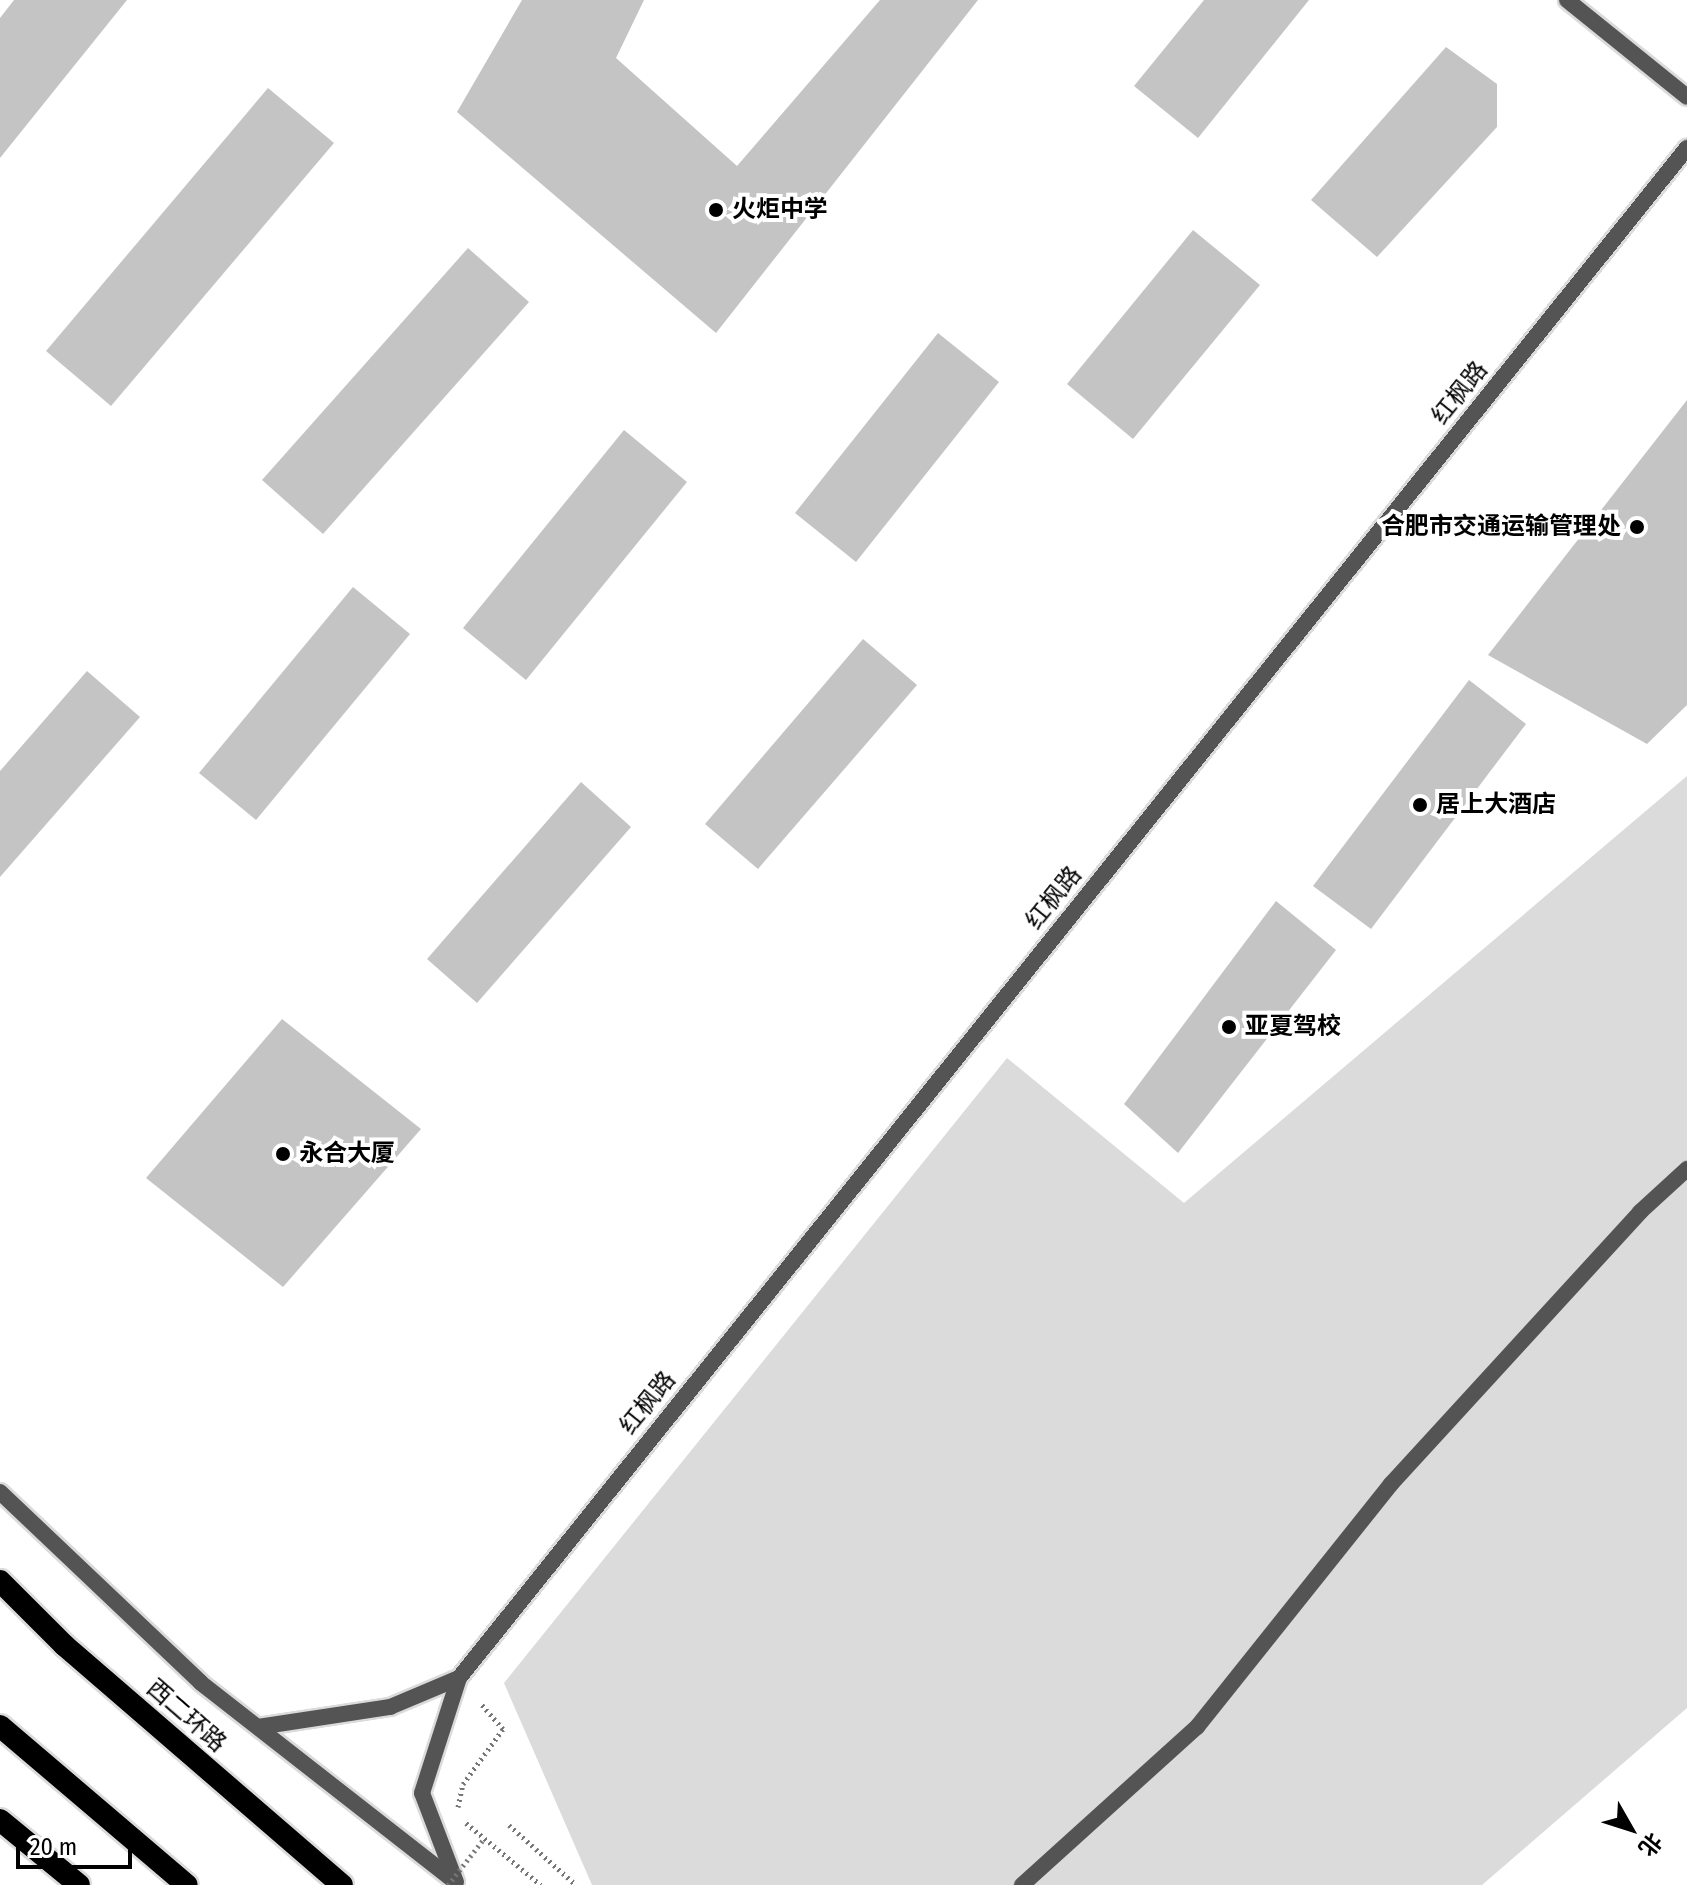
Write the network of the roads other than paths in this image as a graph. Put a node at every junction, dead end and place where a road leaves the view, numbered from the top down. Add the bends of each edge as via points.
1 (1567, 0) edge
2 (1687, 97) edge
3 (1687, 148) edge
4 (1687, 1169) edge
5 (0, 1492) edge
6 (0, 1581) edge
7 (459, 1678) junction
8 (0, 1726) edge
9 (258, 1727) junction
10 (0, 1820) edge
11 (455, 1884) edge
12 (79, 1885) edge
13 (187, 1885) edge
14 (342, 1885) edge
15 (1022, 1885) edge

1 - 2 street
3 - 7 street, 红枫路
4 - 15 street via 1640,1212 1391,1484 1197,1727
5 - 9 street via 201,1683
6 - 14 highway, 西二环路 via 64,1645
7 - 9 street via 390,1707
7 - 11 street via 422,1793
8 - 13 highway
9 - 11 street
10 - 12 highway

